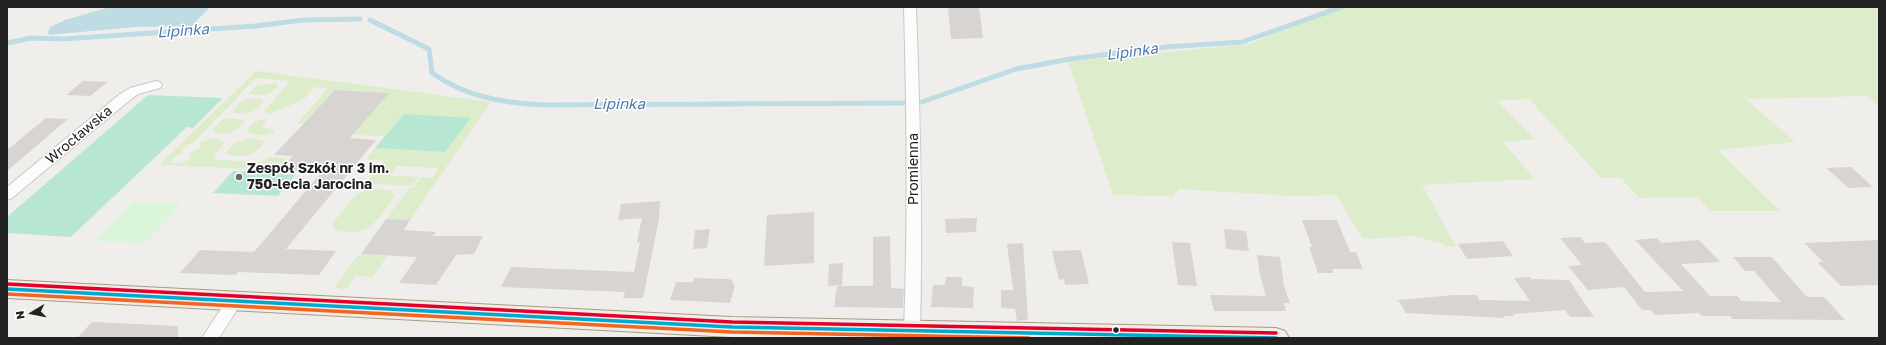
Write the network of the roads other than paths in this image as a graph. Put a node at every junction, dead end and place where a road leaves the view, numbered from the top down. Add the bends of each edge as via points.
1 (910, 7) edge
2 (156, 85) dead end
3 (7, 196) edge
4 (7, 289) edge
5 (234, 302) junction
6 (912, 332) junction
7 (210, 338) edge
8 (1276, 338) edge

1 - 6 street, Promienna via 915,240
2 - 3 street, Wrocławska via 134,91 125,97
4 - 5 main road
5 - 6 main road via 724,327
5 - 7 street
6 - 8 main road

